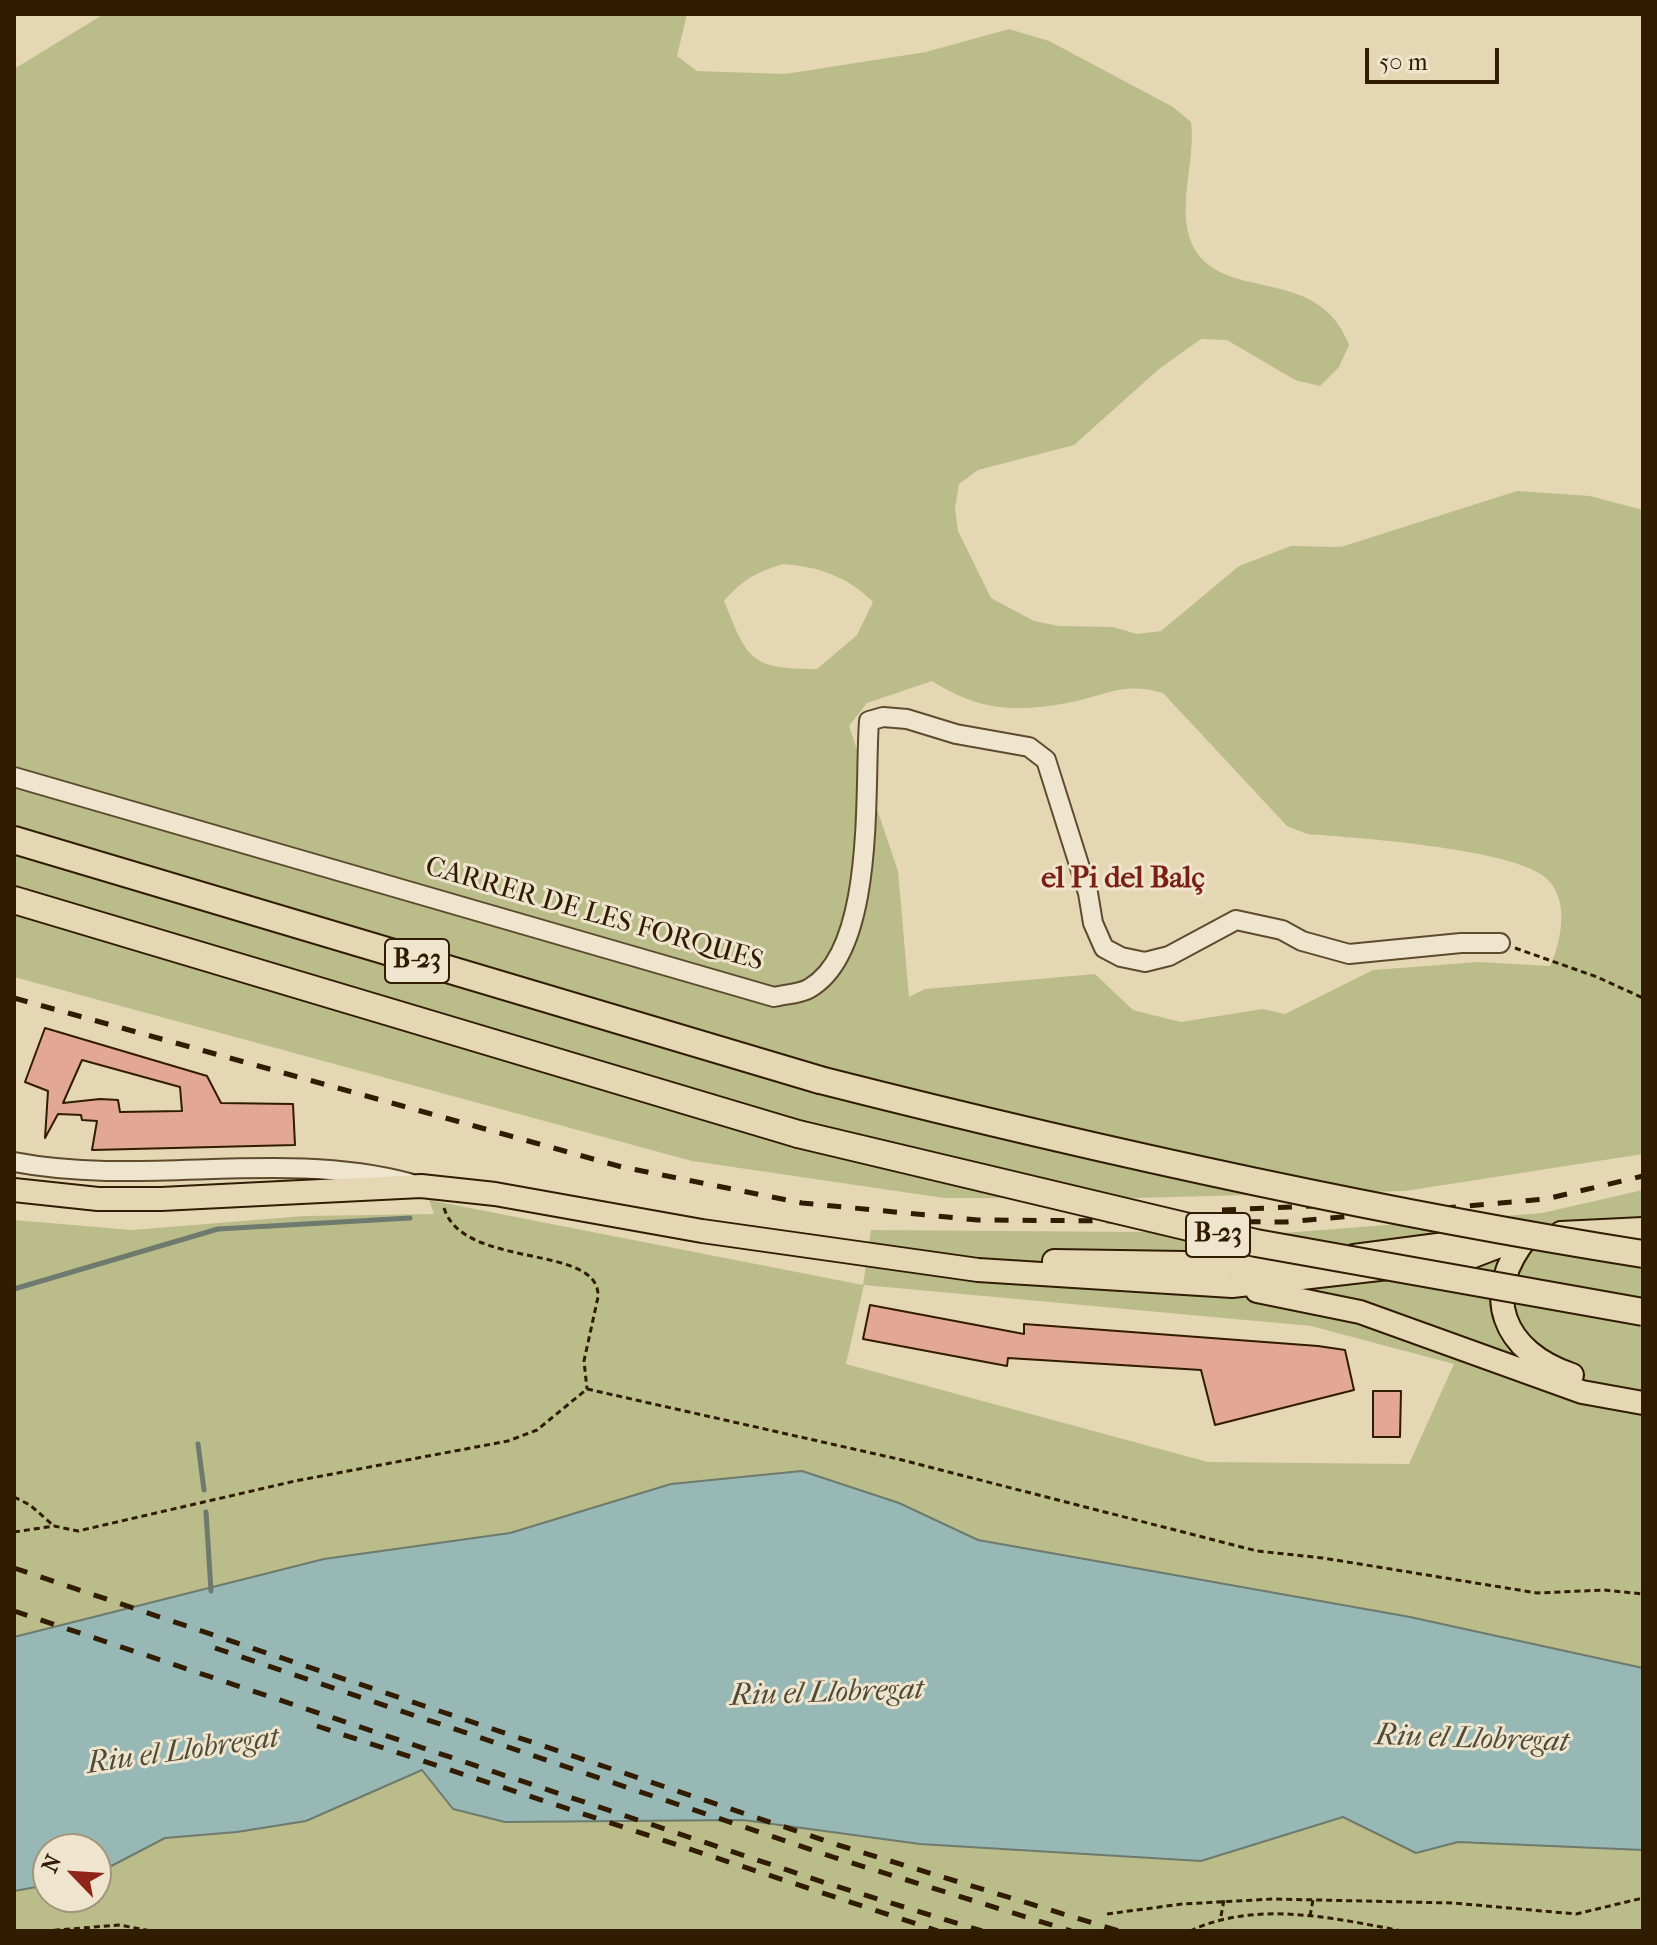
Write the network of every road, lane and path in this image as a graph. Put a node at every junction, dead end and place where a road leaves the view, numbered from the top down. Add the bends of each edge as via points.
1 (14, 777) edge
2 (14, 840) edge
3 (14, 900) edge
4 (1500, 943) joint
5 (1643, 998) edge
6 (14, 1162) edge
7 (433, 1187) junction
8 (14, 1190) edge
9 (1643, 1229) edge
10 (1528, 1235) junction
11 (1643, 1254) edge
12 (925, 1259) junction
13 (1232, 1286) junction
14 (1643, 1312) edge
15 (587, 1389) junction
16 (1643, 1400) edge
17 (14, 1497) edge
18 (54, 1526) junction
19 (14, 1532) edge
20 (1643, 1594) edge
21 (1643, 1898) edge
22 (1224, 1900) junction
23 (1313, 1900) junction
24 (1107, 1914) dead end
25 (1310, 1916) junction
26 (1221, 1917) junction
27 (44, 1931) edge
28 (151, 1931) edge
29 (1190, 1931) edge
30 (1402, 1931) edge

1 - 4 street, CARRER DE LES FORQUES via 774,997 810,988 842,953 858,905 869,721 907,719 1029,747 1046,760 1093,923 1104,948 1121,957 1145,962 1169,956 1236,920 1349,954
2 - 11 highway, B-23, bridge via 820,1080 1044,1137 1334,1200
3 - 14 highway, B-23, bridge via 798,1134 1242,1241
4 - 5 path
6 - 7 street via 98,1172 348,1169
7 - 8 main road via 161,1199
7 - 12 main road via 716,1233
7 - 15 path via 449,1223 466,1237 539,1256 594,1279 599,1287 584,1361
9 - 10 main road
10 - 12 main road via 1337,1259 1250,1264
10 - 13 main road via 1466,1259
10 - 16 main road via 1509,1260 1501,1290 1507,1324 1517,1340 1560,1371
12 - 13 main road via 978,1270
13 - 16 main road via 1360,1312 1582,1392
15 - 18 path via 537,1430 508,1441 280,1484 78,1531
15 - 20 path via 898,1459 1257,1551 1537,1593
17 - 18 path
18 - 19 path
21 - 23 path via 1576,1914 1453,1903
22 - 23 path
22 - 24 path
22 - 26 path
23 - 25 path
25 - 26 path
25 - 30 path
26 - 29 path
27 - 28 path via 120,1925

